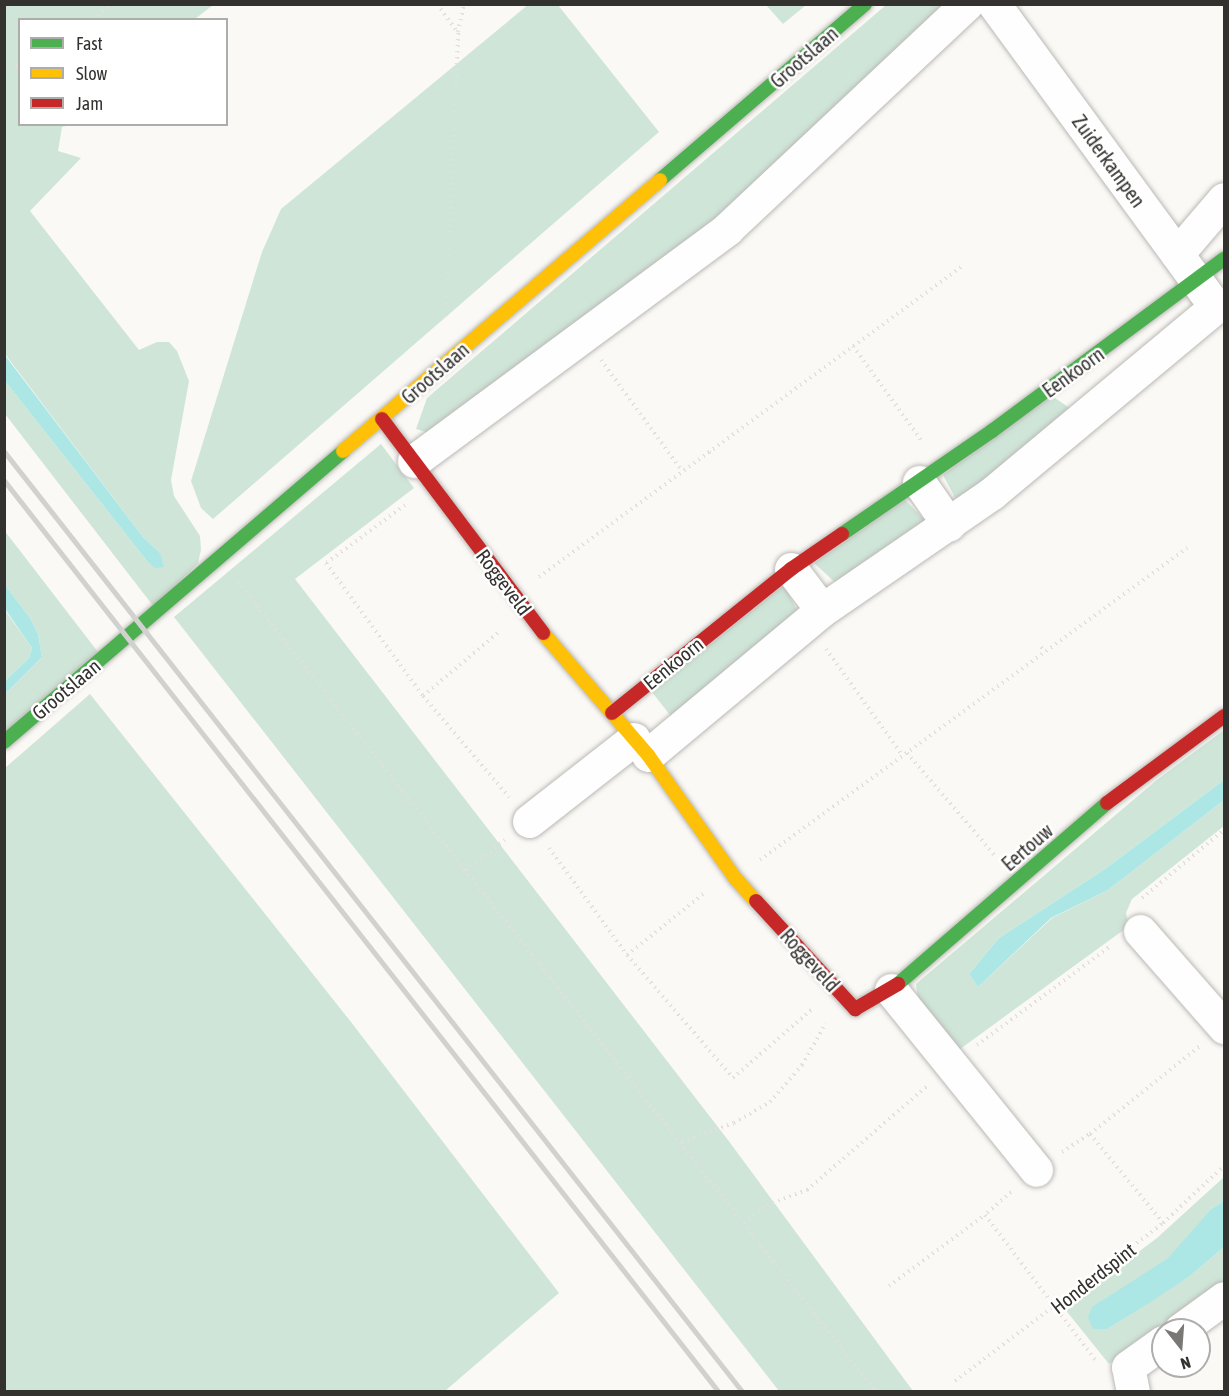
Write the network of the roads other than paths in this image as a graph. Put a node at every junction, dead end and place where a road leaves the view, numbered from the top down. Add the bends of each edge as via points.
1 (865, 4) edge
2 (967, 4) edge
3 (994, 4) edge
4 (1224, 199) edge
5 (1224, 259) edge
6 (1185, 266) junction
7 (1220, 312) edge
8 (382, 419) junction
9 (414, 461) junction
10 (930, 475) junction
11 (950, 525) junction
12 (791, 569) junction
13 (814, 616) junction
14 (612, 713) junction
15 (1224, 716) edge
16 (4, 741) edge
17 (641, 747) junction
18 (529, 821) road end
19 (1140, 931) road end
20 (891, 990) junction
21 (855, 1009) joint
22 (1224, 1027) edge
23 (1036, 1170) road end
24 (1224, 1298) edge
25 (1196, 1318) edge
26 (1151, 1357) edge
27 (1131, 1381) edge

1 - 8 street, Grootslaan
2 - 9 street via 727,229
3 - 6 street, Zuiderkampen
4 - 6 street, Eenkoorn
5 - 6 street, Eenkoorn
6 - 7 street, Zuiderkampen
6 - 10 street, Eenkoorn via 1118,338
7 - 11 street, Eenkoorn
8 - 9 street, Roggeveld
8 - 16 street, Grootslaan
9 - 14 street, Roggeveld via 525,611
10 - 11 street
10 - 12 street, Eenkoorn
11 - 13 street, Eenkoorn
12 - 13 street
12 - 14 street, Eenkoorn
13 - 17 street, Eenkoorn
14 - 17 street, Roggeveld
15 - 20 street, Eertouw via 1127,786
17 - 18 street
17 - 21 street, Roggeveld via 733,875
19 - 22 street
20 - 21 street, Eertouw
20 - 23 street
24 - 25 street
26 - 27 street

